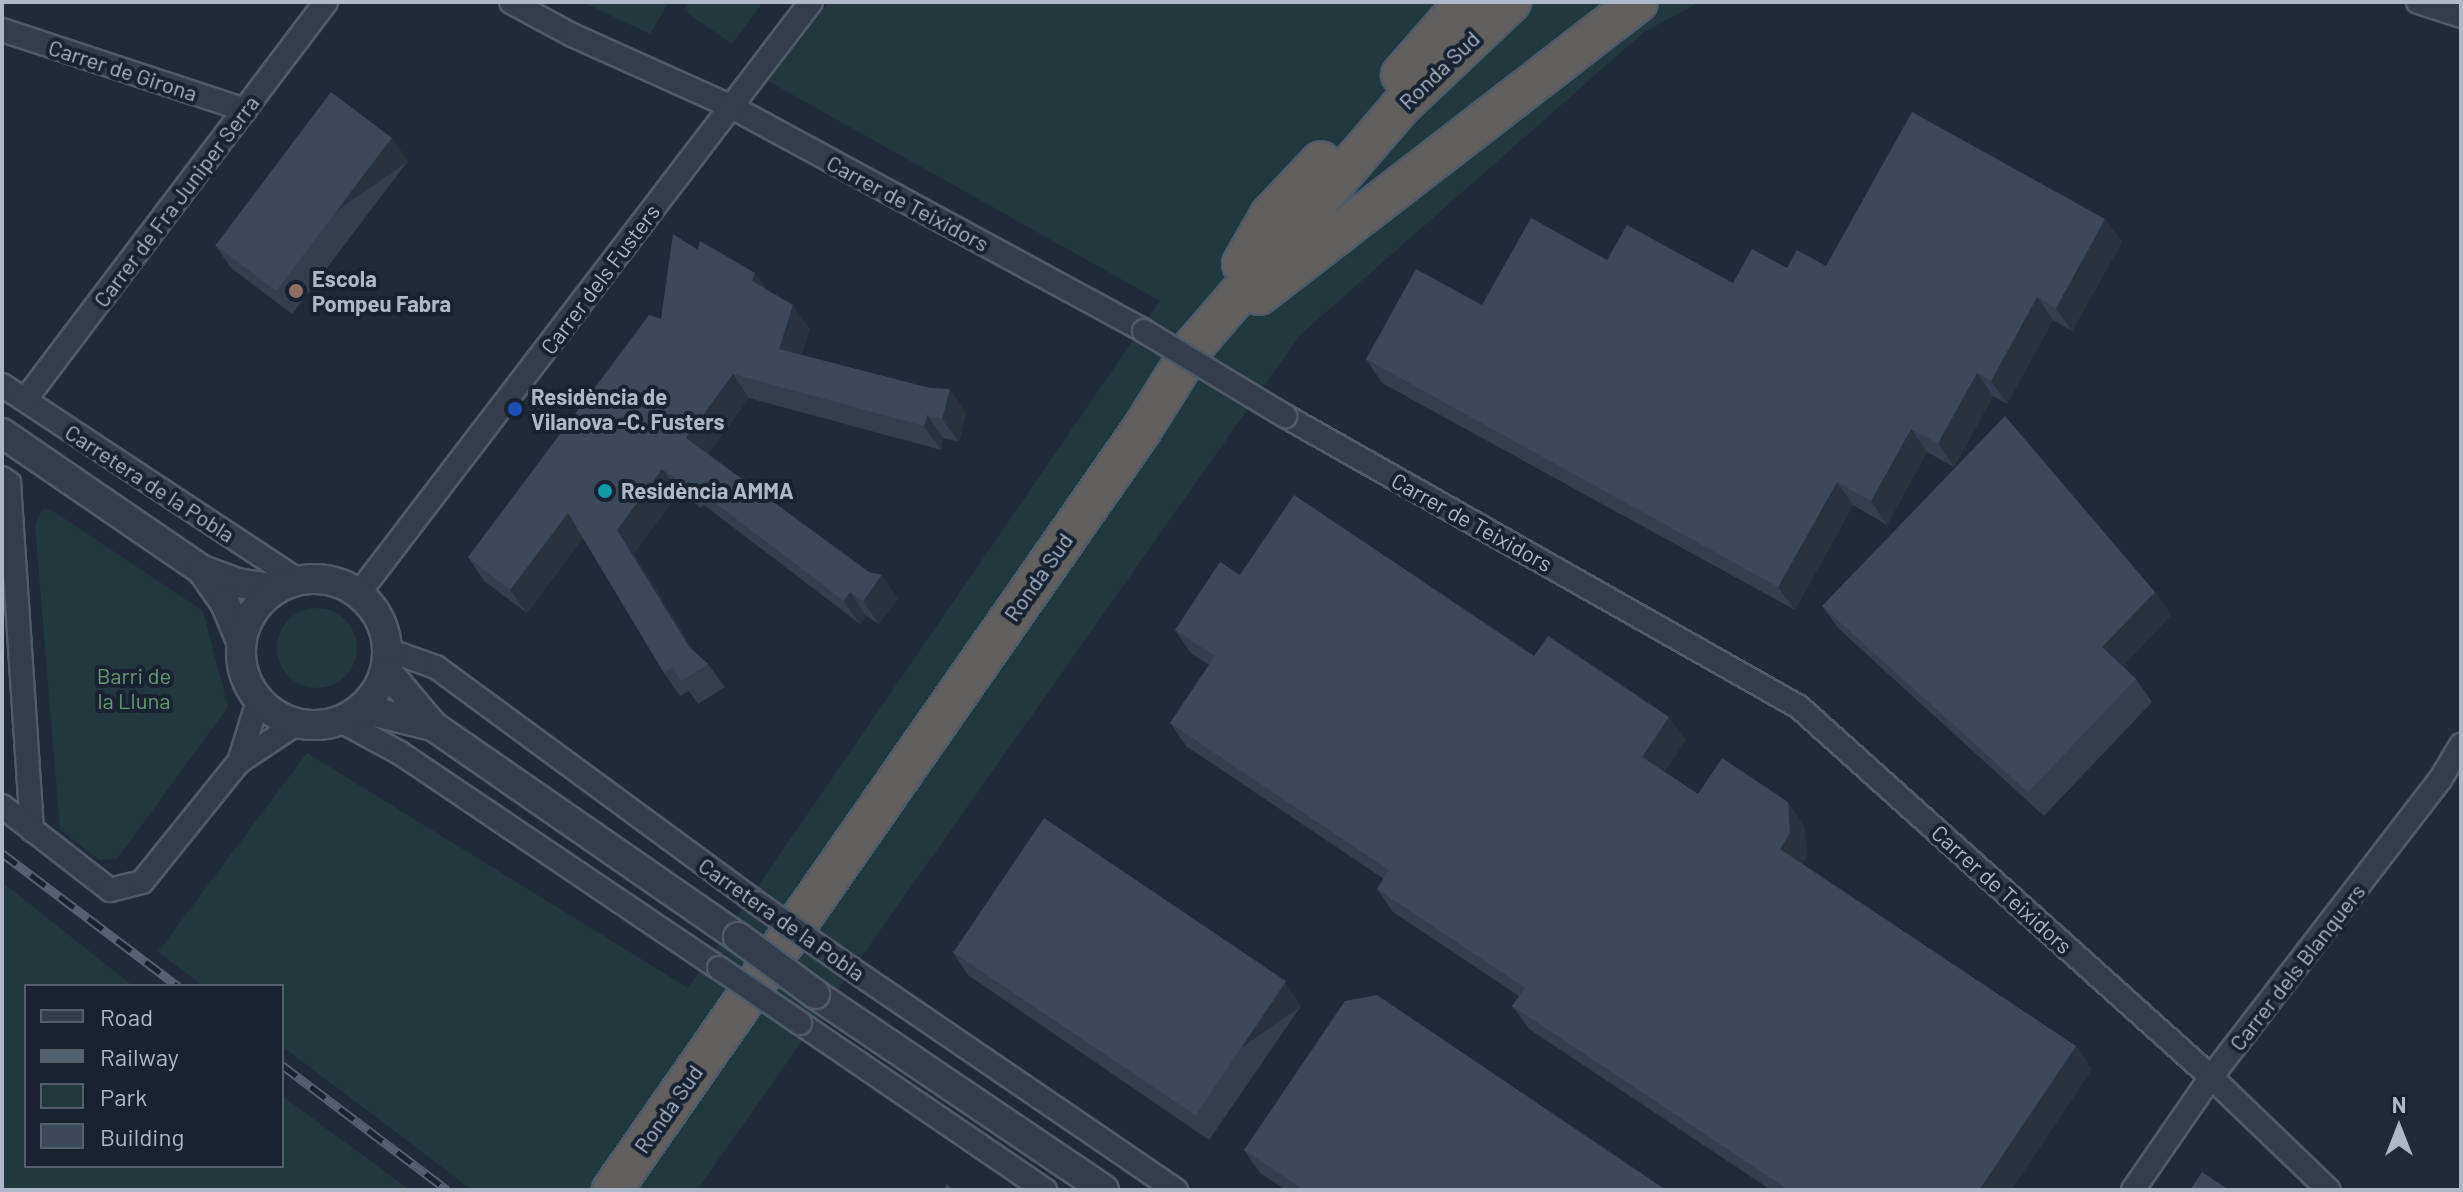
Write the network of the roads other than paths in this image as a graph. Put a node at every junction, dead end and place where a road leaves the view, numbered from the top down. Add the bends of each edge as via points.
1 (326, 2) edge
2 (511, 2) edge
3 (811, 2) edge
4 (1465, 2) edge
5 (1511, 2) edge
6 (1638, 2) edge
7 (2418, 2) edge
8 (2461, 16) edge
9 (2, 30) edge
10 (732, 107) junction
11 (245, 110) junction
12 (1194, 346) junction
13 (2, 385) edge
14 (25, 400) junction
15 (2, 433) edge
16 (2, 478) edge
17 (202, 570) junction
18 (287, 585) junction
19 (359, 593) junction
20 (241, 641) junction
21 (11, 660) edge
22 (387, 660) junction
23 (258, 701) junction
24 (351, 715) junction
25 (296, 724) junction
26 (433, 726) junction
27 (2461, 745) edge
28 (239, 762) junction
29 (2, 806) edge
30 (32, 830) junction
31 (2211, 1077) junction
32 (612, 1190) edge
33 (1045, 1190) edge
34 (1104, 1190) edge
35 (1176, 1190) edge
36 (2133, 1190) edge
37 (2329, 1190) edge

1 - 11 street, Carrer de Fra Juniper Serra
2 - 10 street, Carrer de Teixidors
3 - 10 street, Carrer dels Fusters
4 - 12 highway via 1270,215
5 - 12 highway, Ronda Sud via 1400,107
6 - 12 highway
7 - 8 street
9 - 11 street, Carrer de Girona
10 - 19 street, Carrer dels Fusters
10 - 31 street, Carrer de Teixidors, bridge via 1144,331 1799,707
11 - 14 street, Carrer de Fra Juniper Serra
12 - 32 highway, Ronda Sud via 1142,429
13 - 14 street, Carretera de la Pobla
14 - 18 street, Carretera de la Pobla
15 - 17 street, Carretera de la Pobla
16 - 21 street via 9,483
17 - 18 street, Carretera de la Pobla via 237,583
17 - 20 street, Carretera de la Pobla via 225,603
18 - 19 street via 319,579
18 - 20 street via 260,602
19 - 22 street via 384,629
20 - 23 street via 241,663
21 - 30 street
22 - 24 street via 377,691
22 - 26 street, Carretera de la Pobla
22 - 35 street, Carretera de la Pobla, bridge via 436,667 757,903
23 - 25 street via 275,716
23 - 28 street
24 - 25 street via 318,726
24 - 26 street, Carretera de la Pobla
24 - 33 street, bridge
25 - 28 street
26 - 34 street, Carretera de la Pobla, bridge
27 - 31 street, Carrer dels Blanquers via 2440,780
28 - 30 street via 142,882 110,890
29 - 30 street
31 - 36 street, Carrer dels Blanquers
31 - 37 street, Carrer de Teixidors

